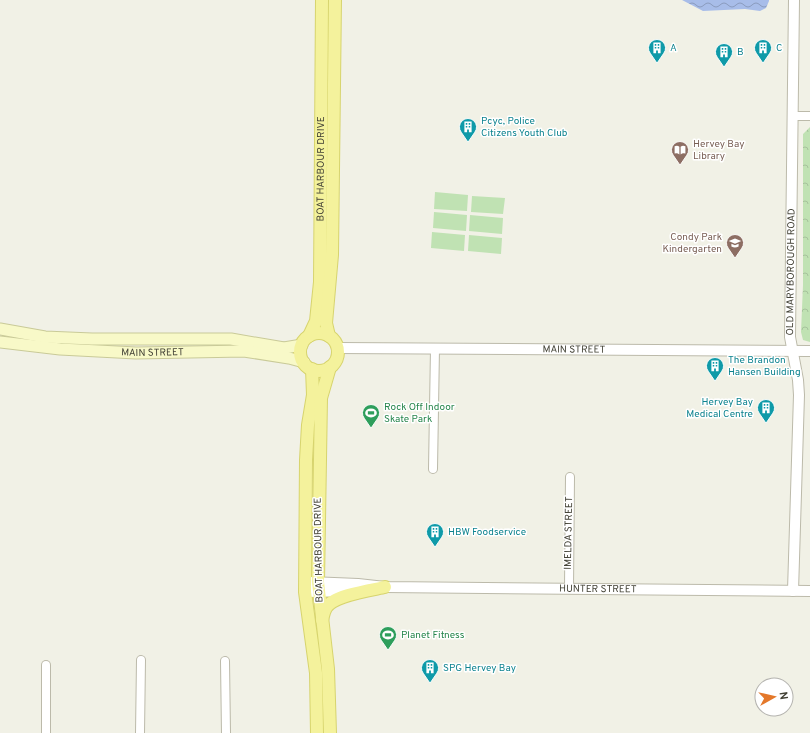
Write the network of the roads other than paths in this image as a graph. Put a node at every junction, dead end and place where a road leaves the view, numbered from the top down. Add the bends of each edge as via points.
1 (322, 0) edge
2 (335, 0) edge
3 (794, 0) edge
4 (334, 53) junction
5 (321, 107) junction
6 (793, 116) junction
7 (810, 116) edge
8 (0, 329) edge
9 (329, 336) junction
10 (305, 341) junction
11 (0, 342) edge
12 (338, 348) junction
13 (435, 348) junction
14 (810, 351) edge
15 (793, 352) junction
16 (308, 366) junction
17 (330, 368) junction
18 (433, 469) dead end
19 (570, 478) dead end
20 (305, 587) junction
21 (318, 587) junction
22 (385, 587) junction
23 (569, 589) junction
24 (793, 591) junction
25 (810, 591) edge
26 (322, 623) junction
27 (142, 660) dead end
28 (225, 661) dead end
29 (46, 665) dead end
30 (329, 732) edge
31 (46, 733) edge
32 (140, 733) edge
33 (226, 733) edge
34 (317, 733) edge

1 - 5 main road, BOAT HARBOUR DRIVE
2 - 4 main road, BOAT HARBOUR DRIVE
3 - 6 street, OLD MARYBOROUGH ROAD
4 - 5 main road via 329,69 328,97
4 - 9 main road, BOAT HARBOUR DRIVE via 332,255 326,323
5 - 10 main road, BOAT HARBOUR DRIVE via 320,282 316,321
6 - 7 street
6 - 15 street, OLD MARYBOROUGH ROAD via 790,336
8 - 10 main road, MAIN STREET via 45,337 231,339 284,348
9 - 10 main road via 319,333
9 - 12 main road
10 - 16 main road via 301,351
11 - 16 main road, MAIN STREET via 60,349 136,353 244,352 289,358
12 - 13 street, MAIN STREET
12 - 17 main road via 337,359
13 - 15 street, MAIN STREET
13 - 18 street
14 - 15 street, MAIN STREET
15 - 24 street, OLD MARYBOROUGH ROAD via 798,380
16 - 17 main road via 318,370
16 - 20 main road, BOAT HARBOUR DRIVE via 313,395 306,460
17 - 21 main road, BOAT HARBOUR DRIVE via 321,398
19 - 23 street, IMELDA STREET
20 - 21 street, HUNTER STREET
20 - 34 main road, BOAT HARBOUR DRIVE via 316,674
21 - 22 street, HUNTER STREET via 358,584
21 - 26 main road, BOAT HARBOUR DRIVE
22 - 23 street, HUNTER STREET
22 - 26 main road via 348,596 329,604 325,608
23 - 24 street, HUNTER STREET
24 - 25 street, HUNTER STREET
26 - 30 main road, BOAT HARBOUR DRIVE via 328,669
27 - 32 street
28 - 33 street
29 - 31 street

